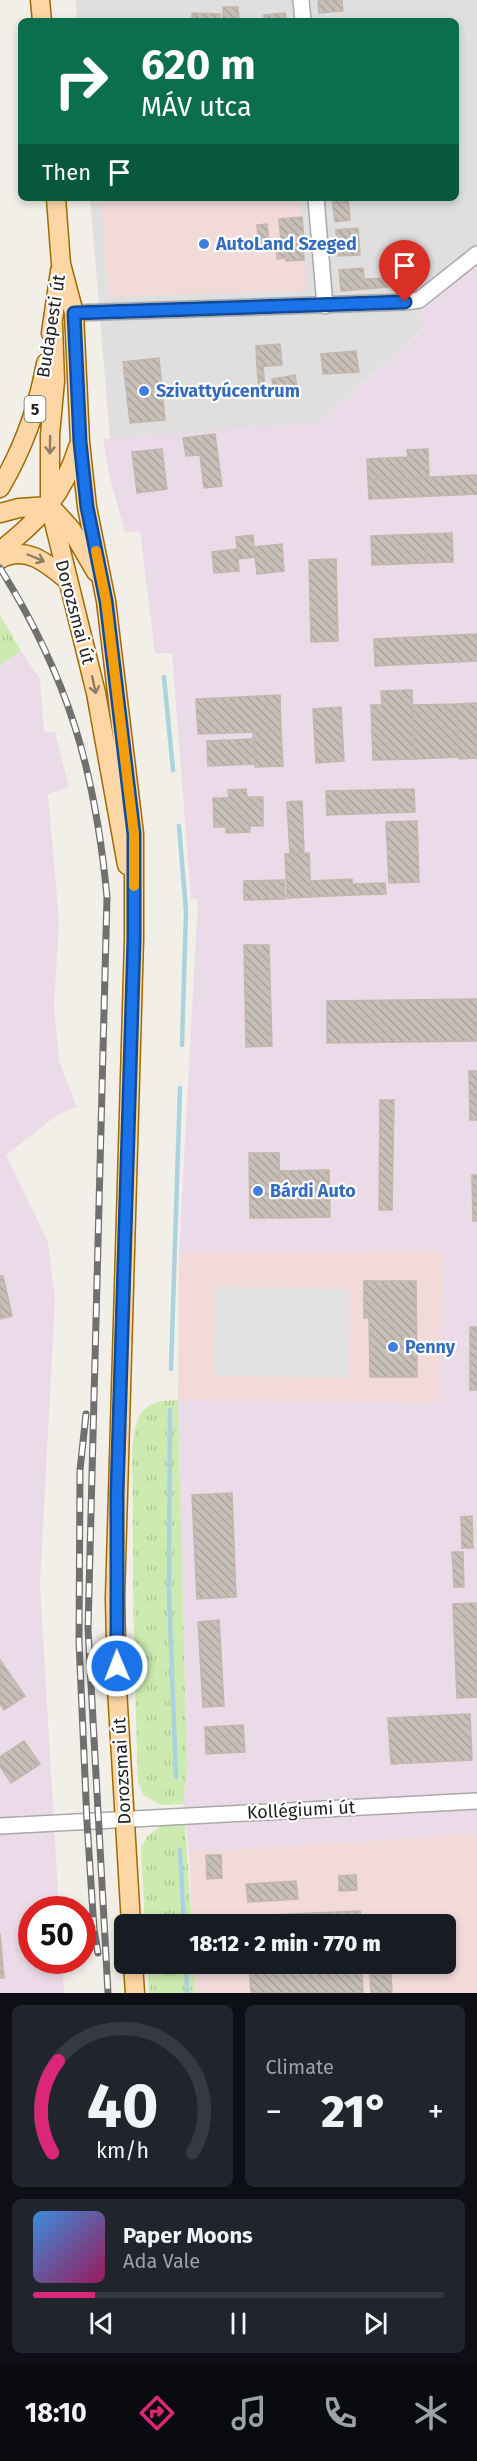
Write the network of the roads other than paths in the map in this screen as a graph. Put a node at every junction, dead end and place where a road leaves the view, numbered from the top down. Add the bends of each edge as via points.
1 (40, 0) edge
2 (301, 0) edge
3 (42, 18) edge
4 (303, 18) edge
5 (56, 201) edge
6 (316, 201) edge
7 (477, 254) edge
8 (61, 264) junction
9 (325, 306) junction
10 (74, 313) junction
11 (53, 324) junction
12 (80, 442) junction
13 (0, 488) edge
14 (50, 506) junction
15 (0, 513) edge
16 (0, 551) edge
17 (0, 559) edge
18 (66, 579) junction
19 (102, 582) junction
20 (134, 898) junction
21 (477, 1801) edge
22 (124, 1819) junction
23 (0, 1826) edge
24 (130, 1914) edge
25 (134, 1974) edge
26 (135, 1993) edge

1 - 3 main road
2 - 4 street
5 - 8 main road, Dorozsmai út / 5
6 - 9 street
7 - 9 street via 419,300
8 - 10 main road, Dorozsmai út / 5
8 - 11 main road, Budapesti út / 5
9 - 10 street
10 - 12 main road, Dorozsmai út / 5
11 - 13 main road, Budapesti út / 5 via 30,425
11 -> 14 main road, Dorozsmai út
12 - 14 main road, 5 via 70,472
12 - 19 main road, Dorozsmai út via 87,507
14 - 15 main road
14 - 16 main road, 5
14 - 18 main road, Dorozsmai út
14 - 19 main road via 71,529
17 -> 18 main road via 32,556
18 -> 20 main road, Dorozsmai út via 96,693
19 - 20 main road, Dorozsmai út via 134,834
20 - 22 main road, Dorozsmai út via 116,1551 117,1688
21 - 22 street, Kollégiumi út
22 - 23 street, Kollégiumi út
22 - 24 main road, Dorozsmai út
25 - 26 main road

